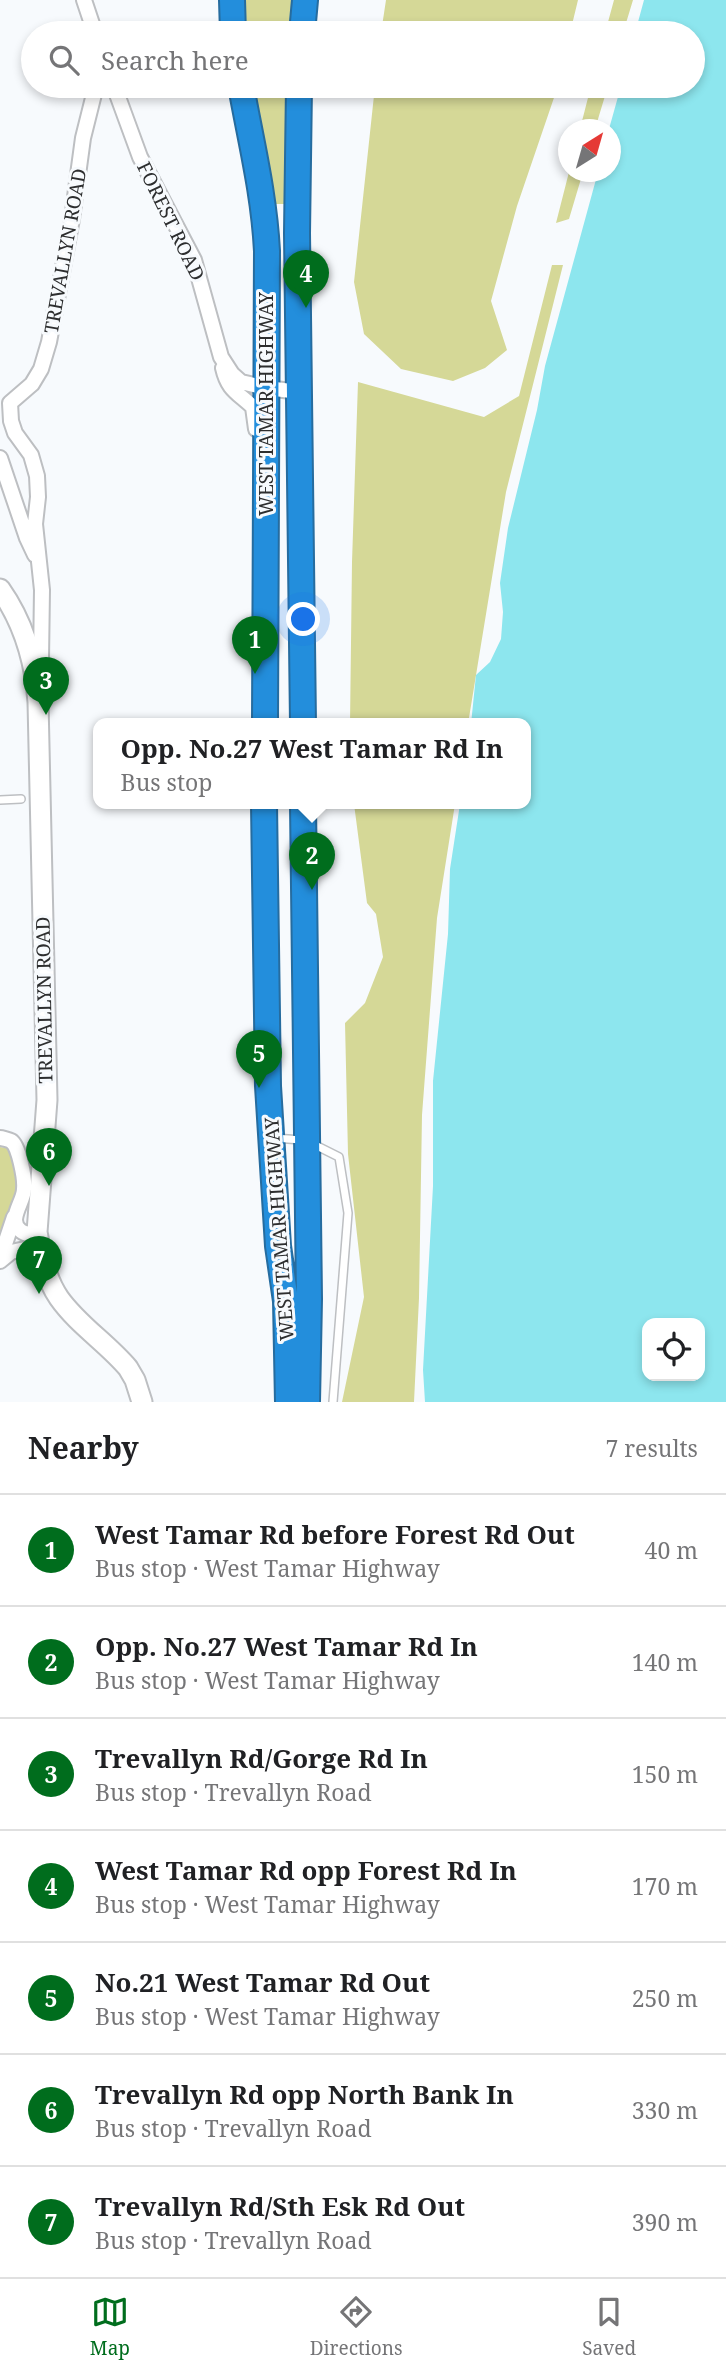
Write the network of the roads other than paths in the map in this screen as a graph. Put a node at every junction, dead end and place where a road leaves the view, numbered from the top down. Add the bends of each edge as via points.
1 (85, 0) edge
2 (232, 0) edge
3 (305, 0) edge
4 (91, 21) edge
5 (233, 21) edge
6 (303, 21) edge
7 (93, 98) edge
8 (118, 98) edge
9 (243, 98) edge
10 (299, 98) edge
11 (221, 358) junction
12 (267, 388) junction
13 (299, 392) junction
14 (10, 403) junction
15 (0, 422) edge
16 (0, 458) edge
17 (266, 534) junction
18 (38, 563) junction
19 (0, 589) edge
20 (37, 691) junction
21 (265, 718) edge
22 (303, 718) edge
23 (21, 799) dead end
24 (0, 800) edge
25 (264, 809) edge
26 (303, 809) edge
27 (271, 1137) junction
28 (0, 1138) edge
29 (306, 1140) junction
30 (15, 1217) junction
31 (38, 1239) junction
32 (1, 1255) edge
33 (142, 1402) edge
34 (288, 1402) edge
35 (307, 1402) edge
36 (333, 1402) edge

1 - 4 street
2 - 5 highway
3 - 6 highway
7 - 14 street, TREVALLYN ROAD via 49,342 32,384
8 - 11 street, FOREST ROAD via 140,157 194,260
9 - 12 highway, WEST TAMAR HIGHWAY via 265,212
10 - 13 highway, WEST TAMAR HIGHWAY
11 - 12 street, FOREST ROAD via 241,382
11 - 17 street, FOREST ROAD via 226,381 253,407 256,417 258,511
12 - 13 street, FOREST ROAD
12 - 17 highway, WEST TAMAR HIGHWAY
13 - 22 highway, WEST TAMAR HIGHWAY
14 - 15 street, TREVALLYN ROAD
14 - 18 street, TREVALLYN ROAD via 15,433 31,455 37,476
16 - 18 street, TREVALLYN ROAD
17 - 21 highway, WEST TAMAR HIGHWAY
18 - 20 street, TREVALLYN ROAD via 42,590
19 - 20 street via 25,638
20 - 31 street, TREVALLYN ROAD via 47,1100
23 - 24 lane
25 - 27 highway, WEST TAMAR HIGHWAY
26 - 29 highway, WEST TAMAR HIGHWAY
27 - 29 lane
27 - 34 highway, WEST TAMAR HIGHWAY via 286,1301
28 - 30 street via 17,1147 25,1188
29 - 35 highway, WEST TAMAR HIGHWAY
29 - 36 lane via 338,1157 348,1213
30 - 31 street via 17,1228
30 - 32 street
31 - 32 street
31 - 33 street, TREVALLYN ROAD via 47,1275 60,1299 128,1368

